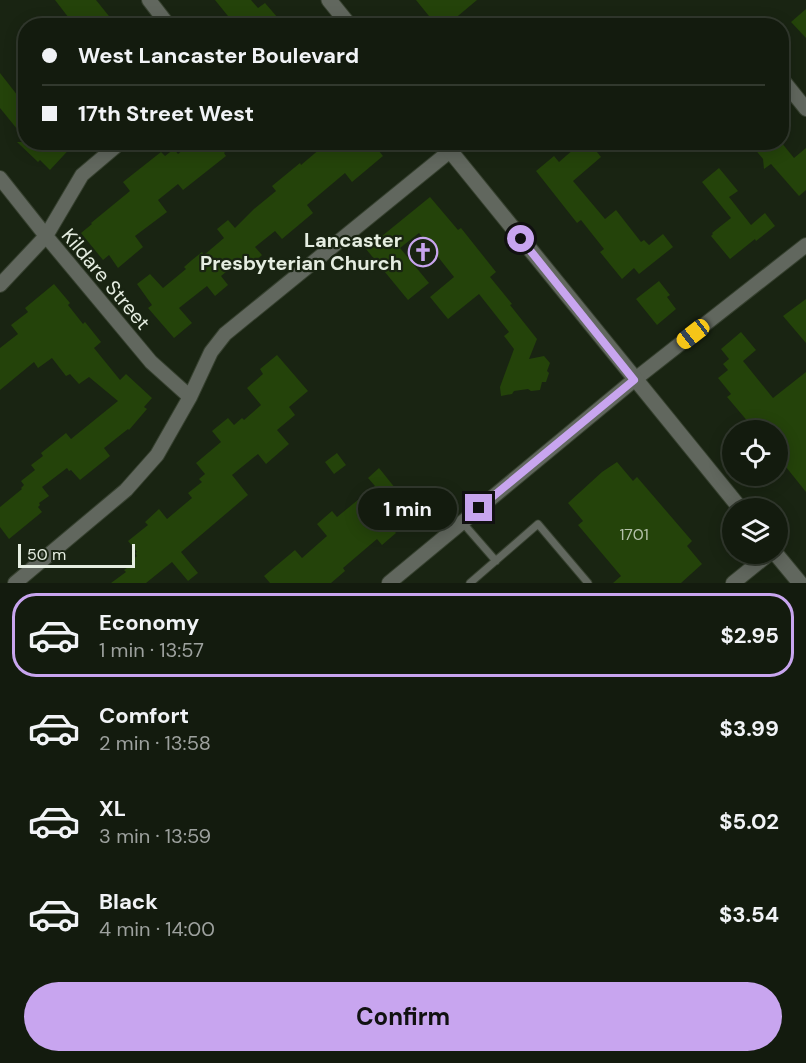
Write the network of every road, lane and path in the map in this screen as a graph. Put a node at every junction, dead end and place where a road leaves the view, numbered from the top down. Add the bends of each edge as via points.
1 (149, 0) edge
2 (329, 0) edge
3 (163, 18) edge
4 (344, 18) edge
5 (789, 88) edge
6 (806, 109) edge
7 (112, 150) edge
8 (443, 150) edge
9 (449, 150) edge
10 (0, 178) edge
11 (46, 236) junction
12 (806, 245) edge
13 (0, 285) edge
14 (634, 380) junction
15 (190, 397) junction
16 (732, 498) edge
17 (462, 522) junction
18 (496, 561) junction
19 (757, 564) edge
20 (784, 564) edge
21 (15, 583) edge
22 (389, 583) edge
23 (470, 583) edge
24 (588, 583) edge
25 (734, 583) edge
26 (800, 583) edge

1 - 3 street
2 - 4 street
5 - 6 street
7 - 11 street via 82,175
8 - 15 street via 225,334 211,352
9 - 14 street
10 - 11 street, Kildare Street
11 - 13 street
11 - 15 street, Kildare Street via 151,362
12 - 14 street
14 - 16 street
14 - 17 street
15 - 21 street via 157,455 126,490
17 - 18 lane
17 - 22 street
18 - 23 lane
18 - 24 lane via 538,524
19 - 25 street
20 - 26 street

